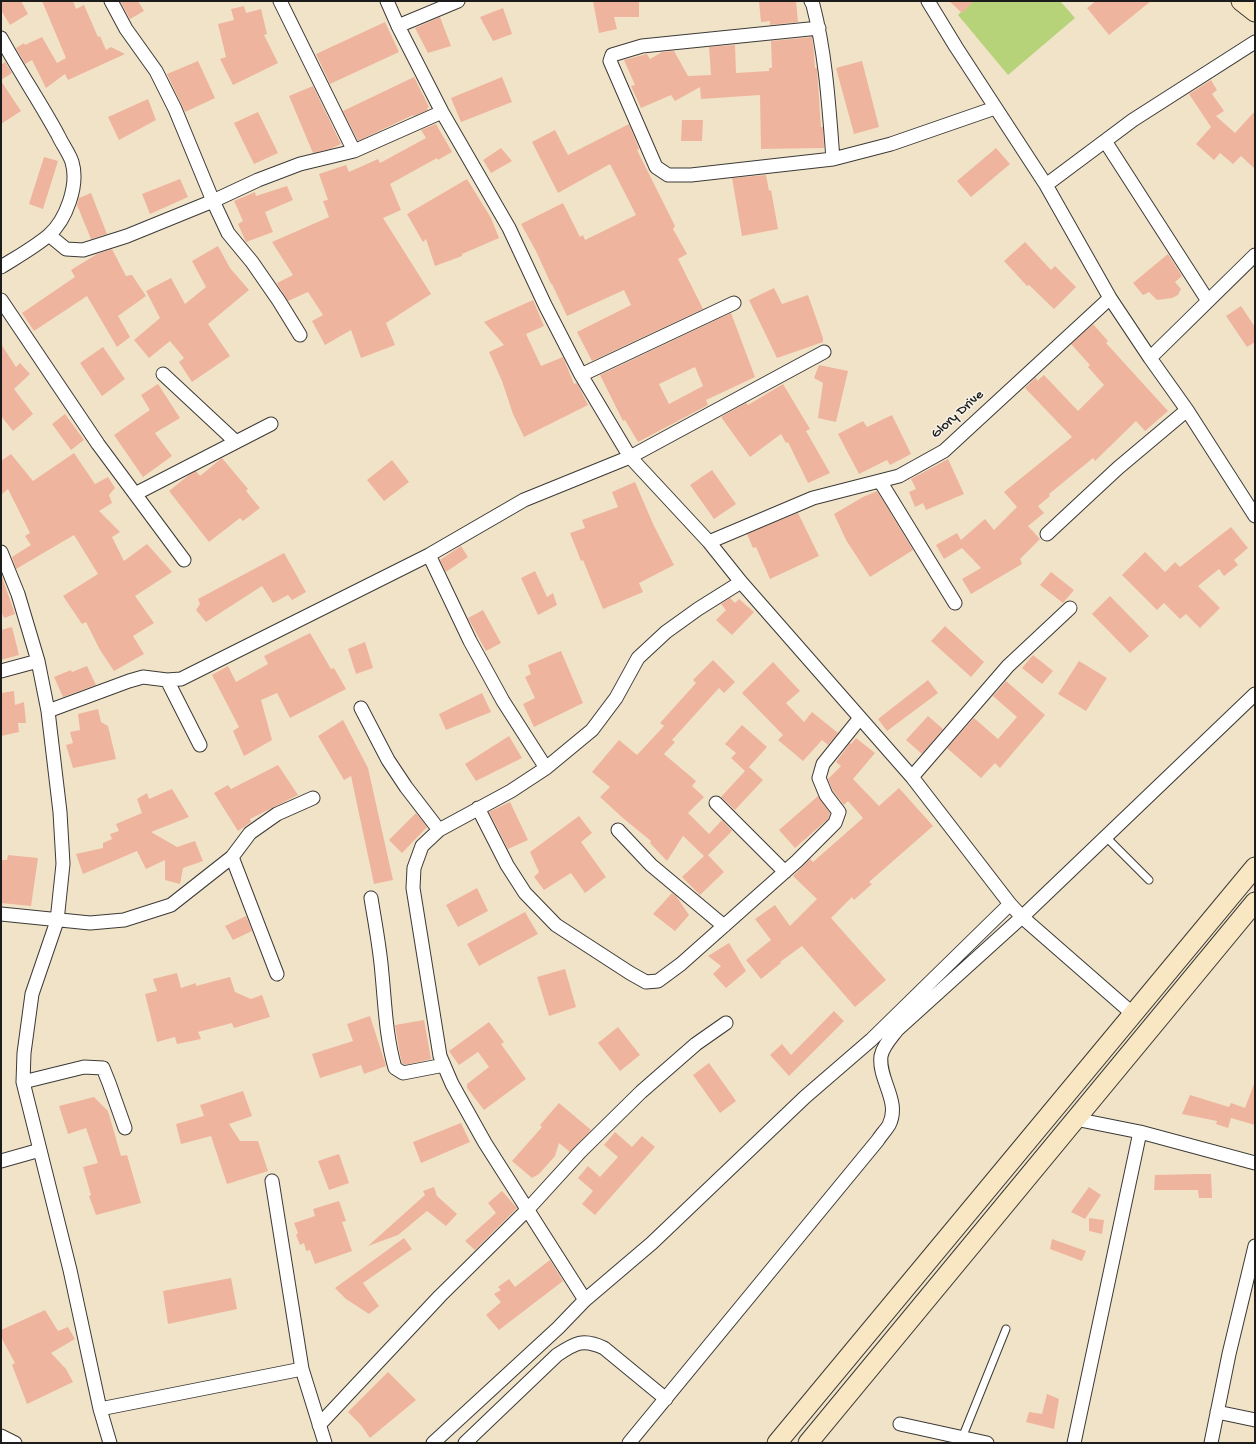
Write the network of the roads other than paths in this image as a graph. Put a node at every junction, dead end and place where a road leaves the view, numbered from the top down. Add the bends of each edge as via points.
1 (111, 1) edge
2 (280, 1) edge
3 (388, 1) edge
4 (458, 1) edge
5 (811, 1) edge
6 (928, 1) edge
7 (1241, 1) edge
8 (1255, 12) edge
9 (398, 26) junction
10 (819, 28) junction
11 (1, 38) edge
12 (1255, 42) edge
13 (995, 108) junction
14 (442, 112) junction
15 (1105, 141) junction
16 (354, 151) junction
17 (833, 159) junction
18 (1046, 185) junction
19 (213, 201) junction
20 (49, 234) junction
21 (1255, 255) edge
22 (1, 267) edge
23 (1110, 298) junction
24 (1, 300) edge
25 (1208, 301) junction
26 (734, 303) dead end
27 (300, 334) dead end
28 (824, 352) dead end
29 (1150, 358) junction
30 (163, 374) dead end
31 (581, 375) junction
32 (1187, 410) junction
33 (271, 424) dead end
34 (236, 442) junction
35 (630, 457) junction
36 (880, 481) junction
37 (135, 494) junction
38 (1255, 516) edge
39 (1047, 534) dead end
40 (709, 542) junction
41 (1, 552) edge
42 (429, 555) junction
43 (184, 560) dead end
44 (741, 582) junction
45 (955, 603) dead end
46 (1070, 608) dead end
47 (38, 661) junction
48 (1, 671) edge
49 (167, 680) junction
50 (1255, 694) edge
51 (361, 708) dead end
52 (48, 711) junction
53 (860, 718) junction
54 (200, 745) dead end
55 (546, 768) junction
56 (912, 777) junction
57 (313, 798) dead end
58 (716, 803) dead end
59 (478, 808) junction
60 (439, 830) junction
61 (618, 830) dead end
62 (1105, 836) junction
63 (232, 857) junction
64 (1255, 868) edge
65 (785, 872) junction
66 (1149, 880) dead end
67 (371, 898) dead end
68 (1255, 902) edge
69 (1010, 904) junction
70 (1, 914) edge
71 (1022, 917) junction
72 (57, 920) junction
73 (724, 926) junction
74 (277, 974) dead end
75 (1133, 1014) junction
76 (726, 1023) dead end
77 (444, 1065) junction
78 (24, 1082) junction
79 (1075, 1119) junction
80 (124, 1128) dead end
81 (1140, 1132) junction
82 (40, 1150) junction
83 (1, 1161) edge
84 (1255, 1164) edge
85 (272, 1181) dead end
86 (528, 1209) junction
87 (1255, 1246) edge
88 (585, 1300) junction
89 (1006, 1328) dead end
90 (302, 1369) junction
91 (666, 1399) junction
92 (100, 1409) junction
93 (1217, 1412) junction
94 (1255, 1420) edge
95 (900, 1424) dead end
96 (319, 1425) junction
97 (1, 1436) edge
98 (962, 1438) junction
99 (15, 1443) edge
100 (110, 1443) edge
101 (325, 1443) edge
102 (433, 1443) edge
103 (465, 1443) edge
104 (629, 1443) edge
105 (777, 1443) edge
106 (808, 1443) edge
107 (987, 1443) edge
108 (1074, 1443) edge
109 (1211, 1443) edge

1 - 19 street via 126,29 156,71
2 - 16 street
3 - 9 street
4 - 9 street
5 - 10 street
6 - 13 street
7 - 8 main road
9 - 14 street
10 - 17 street
10 - 17 street via 642,46 612,55 610,60 656,167 668,175 691,175
11 - 20 street via 47,114 72,163 74,184 68,204 61,220
12 - 15 street via 1133,120
13 - 17 street via 890,144
13 - 18 street
14 - 16 street
14 - 31 street via 508,228
15 - 18 street
15 - 25 street
16 - 19 street via 293,167
18 - 23 street
19 - 20 street via 127,236 83,250 66,249
19 - 27 street via 228,233 252,262
20 - 22 street
21 - 25 street
23 - 29 street
23 - 36 street, Glory Drive via 944,451 898,476
24 - 37 street via 98,444
25 - 29 street
26 - 31 street
28 - 35 street
29 - 32 street
30 - 34 street
31 - 35 street
32 - 38 street
32 - 39 street via 1118,468
33 - 34 street
34 - 37 street
35 - 40 street
35 - 42 street via 524,500
36 - 40 street, Glory Drive via 812,498
36 - 45 street
37 - 43 street
40 - 44 street
41 - 47 street via 18,594
42 - 49 street via 182,678
42 - 55 street via 470,641
44 - 53 street
44 - 55 street via 666,632 638,658 616,698 592,730
46 - 56 street via 1008,666
47 - 48 street
47 - 52 street
49 - 52 street via 143,677
49 - 54 street
50 - 62 street
51 - 60 street via 388,760
52 - 72 street via 60,812 63,864
53 - 56 street
53 - 65 street via 822,764 819,778 826,795 839,812 836,823
55 - 59 street via 511,791
56 - 69 street
57 - 63 street via 277,814 250,833
58 - 65 street
59 - 60 street
59 - 73 street via 507,866 530,899 556,925 646,982 658,981
60 - 77 street via 422,846 414,868 413,888 440,1056
61 - 73 street via 651,865
62 - 66 lane
62 - 71 street
63 - 72 street via 171,905 124,920 90,923
63 - 74 street
64 - 75 main road
65 - 73 street
67 - 77 street via 382,972 384,1008 395,1068 403,1073
68 - 79 main road
69 - 71 street
69 - 88 street via 871,1040 805,1097 652,1243
70 - 72 street
71 - 75 street
71 - 91 street via 897,1030 886,1044 881,1056 882,1075 890,1094 892,1110 889,1124
72 - 78 street via 32,994 24,1053
75 - 105 main road
76 - 86 street via 696,1044 641,1092 580,1152
77 - 86 street via 485,1143
78 - 80 street via 84,1067 103,1068
78 - 82 street
79 - 81 street
79 - 106 main road
81 - 84 street
81 - 108 street
82 - 83 street
82 - 92 street via 70,1270
85 - 90 street
86 - 88 street
86 - 96 street via 440,1296
87 - 93 street
88 - 102 street
89 - 98 lane
90 - 92 street
90 - 96 street
91 - 103 street via 604,1348 593,1342 580,1343 557,1355
91 - 104 street
92 - 100 street
93 - 94 street
93 - 109 street
95 - 98 street
96 - 101 street
97 - 99 street
98 - 107 street

